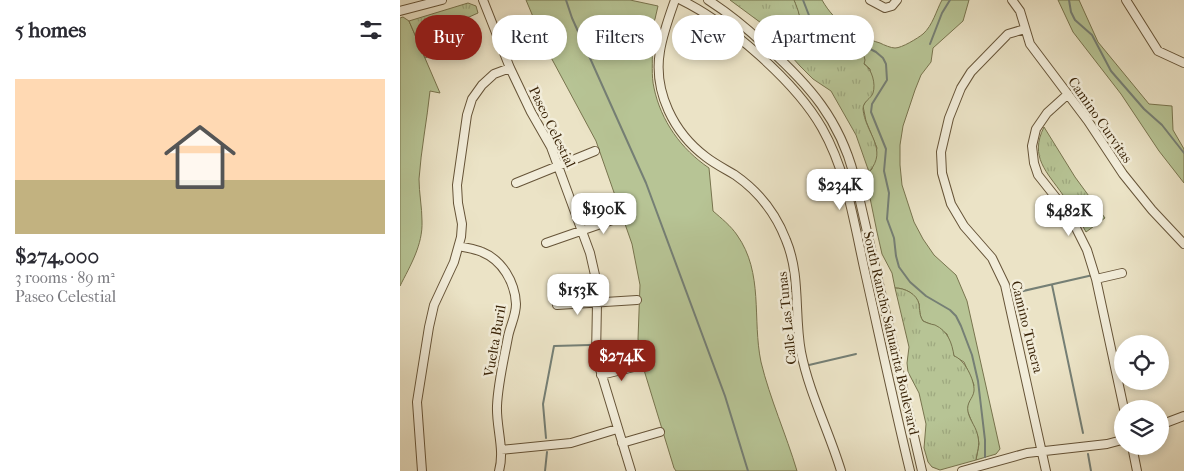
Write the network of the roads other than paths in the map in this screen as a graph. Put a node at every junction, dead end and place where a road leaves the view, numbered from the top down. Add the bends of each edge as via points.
1 (442, 0) edge
2 (483, 0) edge
3 (675, 0) edge
4 (681, 0) edge
5 (708, 0) edge
6 (870, 0) edge
7 (897, 0) edge
8 (1012, 0) edge
9 (1126, 0) edge
10 (400, 11) edge
11 (1026, 29) junction
12 (1184, 64) edge
13 (510, 68) junction
14 (1068, 94) junction
15 (595, 151) dead end
16 (558, 165) junction
17 (516, 183) dead end
18 (618, 218) dead end
19 (582, 231) junction
20 (546, 244) dead end
21 (1184, 244) edge
22 (459, 246) junction
23 (1122, 273) dead end
24 (1096, 279) junction
25 (637, 300) dead end
26 (597, 303) junction
27 (557, 305) dead end
28 (1114, 350) edge
29 (638, 366) dead end
30 (600, 375) junction
31 (1184, 416) edge
32 (1169, 422) edge
33 (617, 429) junction
34 (660, 432) dead end
35 (1114, 442) edge
36 (622, 444) junction
37 (501, 450) junction
38 (1042, 451) junction
39 (1134, 455) edge
40 (422, 471) edge
41 (499, 471) edge
42 (631, 471) edge
43 (841, 471) edge
44 (910, 471) edge
45 (922, 471) edge
46 (962, 471) edge
47 (1046, 471) edge
48 (1137, 471) edge

1 - 10 street
2 - 13 street, Paseo Celestial
3 - 43 street, Calle Las Tunas via 660,52 660,79 666,106 687,140 751,188 782,228 795,268 805,367
4 - 44 street, South Rancho Sahuarita Boulevard via 724,26 786,81 814,114 828,140 846,189
5 - 45 street, South Rancho Sahuarita Boulevard via 792,69 818,99 842,142 854,175
6 - 7 street via 885,8
8 - 11 street, Camino Curvitas
9 - 12 street via 1158,51
11 - 14 street, Camino Curvitas via 1030,44
11 - 38 street, Camino Tunera via 1008,34 968,76 945,130 941,162 947,195 958,218 992,258 1005,285
13 - 16 street, Paseo Celestial
13 - 22 street via 494,74 482,85 472,99 467,115 457,185 462,224
14 - 21 street, Camino Curvitas via 1123,174
14 - 24 street via 1047,113 1036,129 1032,146 1034,162 1038,175 1079,231
15 - 16 street
16 - 17 street
16 - 19 street, Paseo Celestial
18 - 19 street
19 - 20 street
19 - 26 street, Paseo Celestial via 595,275
22 - 37 street, Vuelta Buril via 494,259 506,272 513,287 515,312 508,335 497,405
22 - 40 street via 428,326 418,402
23 - 24 street
24 - 28 street
25 - 26 street
26 - 27 street
26 - 30 street, Paseo Celestial via 596,354
29 - 30 street
30 - 33 street, Paseo Celestial
31 - 32 street
33 - 36 street, Paseo Celestial
33 - 37 street via 571,443
34 - 36 street
35 - 38 street
36 - 42 street, Paseo Celestial
37 - 41 street, Vuelta Buril
38 - 46 street
38 - 47 street, Camino Tunera
39 - 48 street

